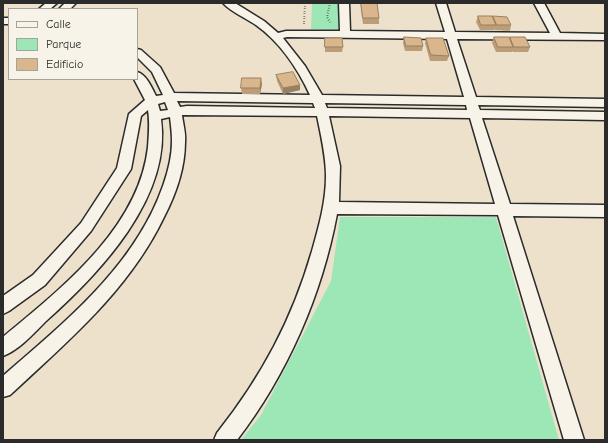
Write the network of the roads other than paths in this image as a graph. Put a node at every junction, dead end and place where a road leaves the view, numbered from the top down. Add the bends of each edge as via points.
1 (228, 3) edge
2 (344, 3) edge
3 (441, 3) edge
4 (539, 3) edge
5 (346, 35) junction
6 (451, 35) junction
7 (276, 37) junction
8 (557, 37) junction
9 (605, 37) edge
10 (138, 53) edge
11 (138, 76) edge
12 (172, 97) junction
13 (317, 99) junction
14 (152, 101) junction
15 (605, 103) edge
16 (473, 108) junction
17 (177, 111) junction
18 (322, 113) junction
19 (156, 116) junction
20 (605, 116) edge
21 (332, 208) junction
22 (504, 210) junction
23 (605, 211) edge
24 (3, 306) edge
25 (3, 348) edge
26 (3, 388) edge
27 (224, 440) edge
28 (574, 440) edge

1 - 7 street via 247,14
2 - 5 street
3 - 6 street
4 - 8 street
5 - 6 street
5 - 7 street via 286,34
6 - 8 street
6 - 16 street
7 - 13 street via 301,70
8 - 9 street
10 - 12 street via 155,68
11 - 14 street
12 - 13 street
12 - 14 street
12 - 17 street
13 - 16 street
13 - 18 street
14 - 19 street
14 - 24 street via 135,114 124,169 86,227 39,280
15 - 16 street
16 - 18 street
16 - 20 street
16 - 22 street
17 - 18 street
17 - 19 street
17 - 26 street via 180,141 178,157 168,194 149,234 96,302 73,326
18 - 21 street via 333,166
19 - 25 street via 154,160 142,195 132,213 87,273
21 - 22 street
21 - 27 street via 313,277 296,322 272,372
22 - 23 street
22 - 28 street

